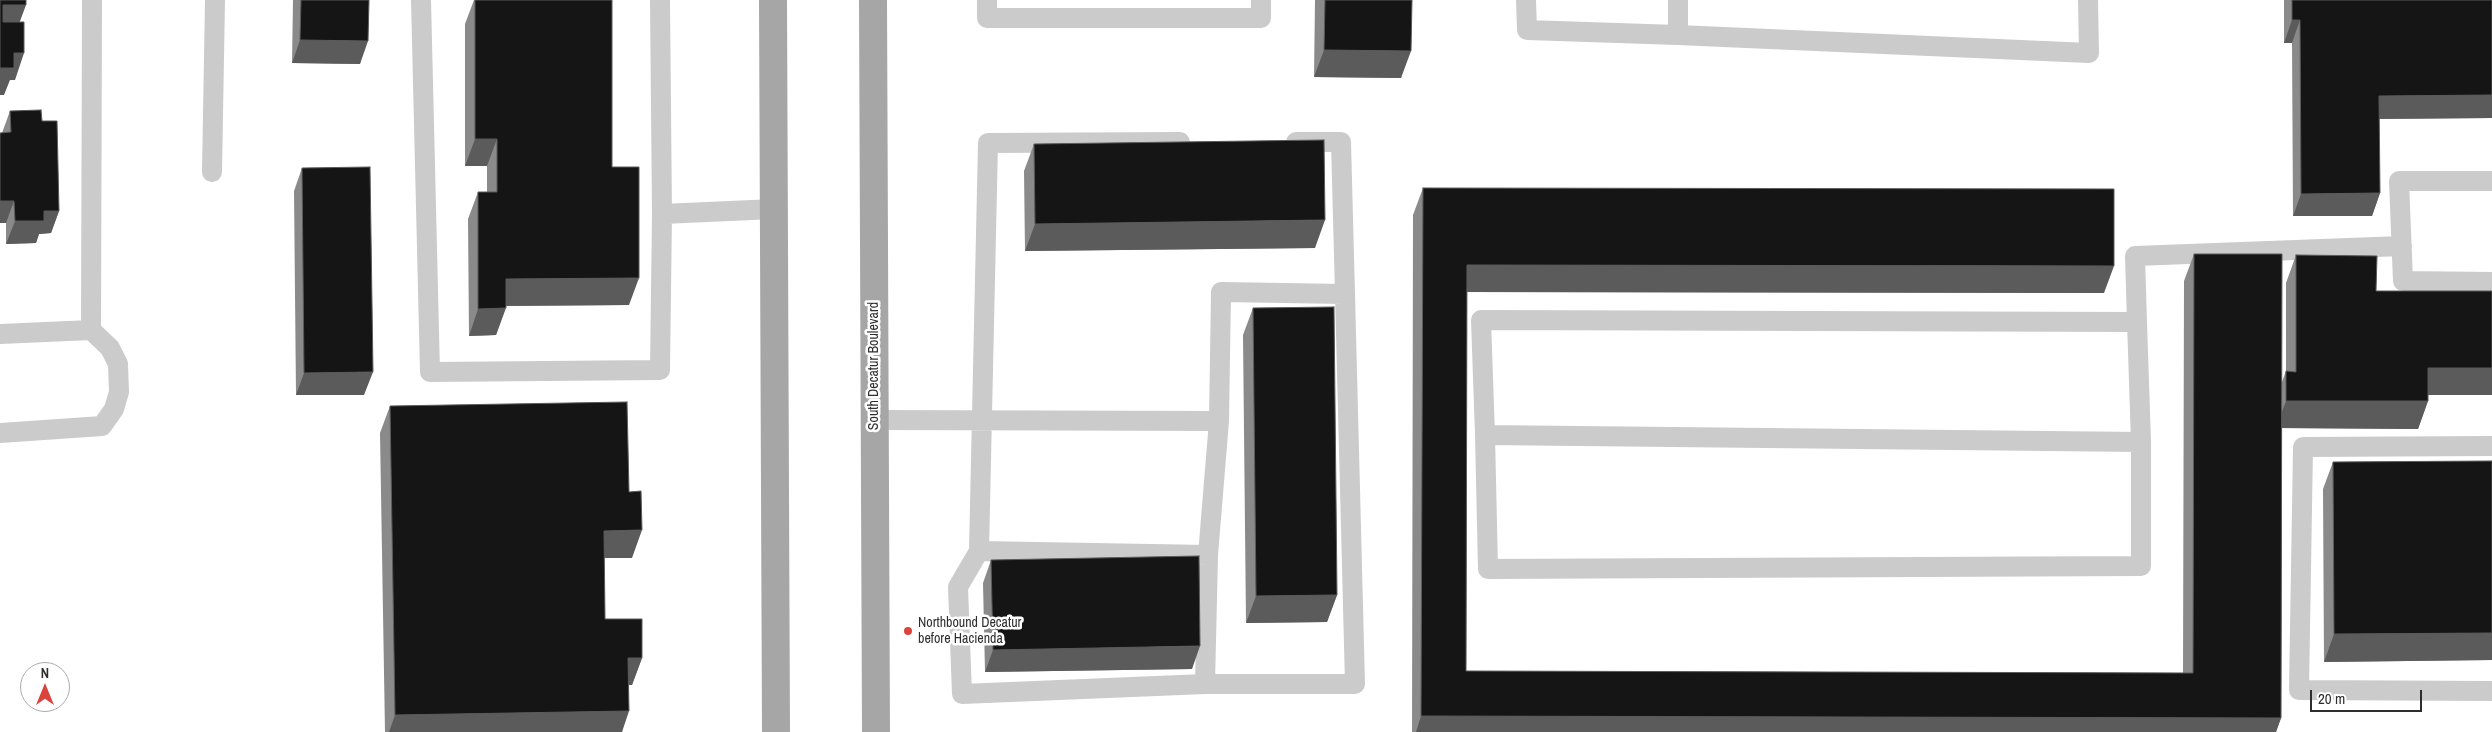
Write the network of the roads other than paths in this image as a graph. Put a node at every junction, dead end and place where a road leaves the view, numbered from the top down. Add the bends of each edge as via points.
1 (92, 0) edge
2 (215, 0) edge
3 (421, 0) edge
4 (660, 0) edge
5 (774, 0) edge
6 (873, 0) edge
7 (986, 0) edge
8 (1260, 0) edge
9 (1526, 0) edge
10 (1678, 0) edge
11 (2088, 0) edge
12 (1678, 35) junction
13 (1194, 142) edge
14 (1273, 142) edge
15 (212, 172) dead end
16 (2492, 181) edge
17 (775, 209) junction
18 (662, 214) junction
19 (2402, 246) junction
20 (2492, 282) edge
21 (1346, 294) junction
22 (2137, 322) junction
23 (91, 330) junction
24 (0, 334) edge
25 (874, 420) junction
26 (982, 420) junction
27 (1219, 421) junction
28 (0, 433) edge
29 (1485, 435) junction
30 (2141, 442) junction
31 (2492, 446) edge
32 (979, 551) junction
33 (1208, 554) junction
34 (1205, 684) junction
35 (2492, 691) edge
36 (776, 732) edge
37 (876, 732) edge

1 - 23 lane
2 - 15 lane
3 - 18 lane via 430,372 660,370
4 - 18 lane
5 - 17 main road
6 - 25 main road, South Decatur Boulevard
7 - 8 lane via 987,18 1261,18
9 - 12 lane via 1527,30
10 - 12 lane
11 - 12 lane via 2089,54
13 - 26 lane via 988,143
14 - 21 lane via 1341,142
16 - 19 lane via 2399,181
17 - 18 lane
17 - 36 main road
19 - 20 lane via 2403,282
19 - 22 lane via 2135,256
21 - 27 lane via 1221,292
21 - 34 lane via 1355,684
22 - 29 lane via 1481,320
22 - 30 lane
23 - 24 lane
23 - 28 lane via 110,348 118,364 119,392 114,409 102,426
25 - 26 lane
25 - 37 main road, South Decatur Boulevard
26 - 27 lane
26 - 32 lane
27 - 33 lane
29 - 30 lane
29 - 30 lane via 1488,569 2141,566
31 - 35 lane via 2303,447 2299,690
32 - 33 lane
32 - 34 lane via 958,587 962,694
33 - 34 lane

